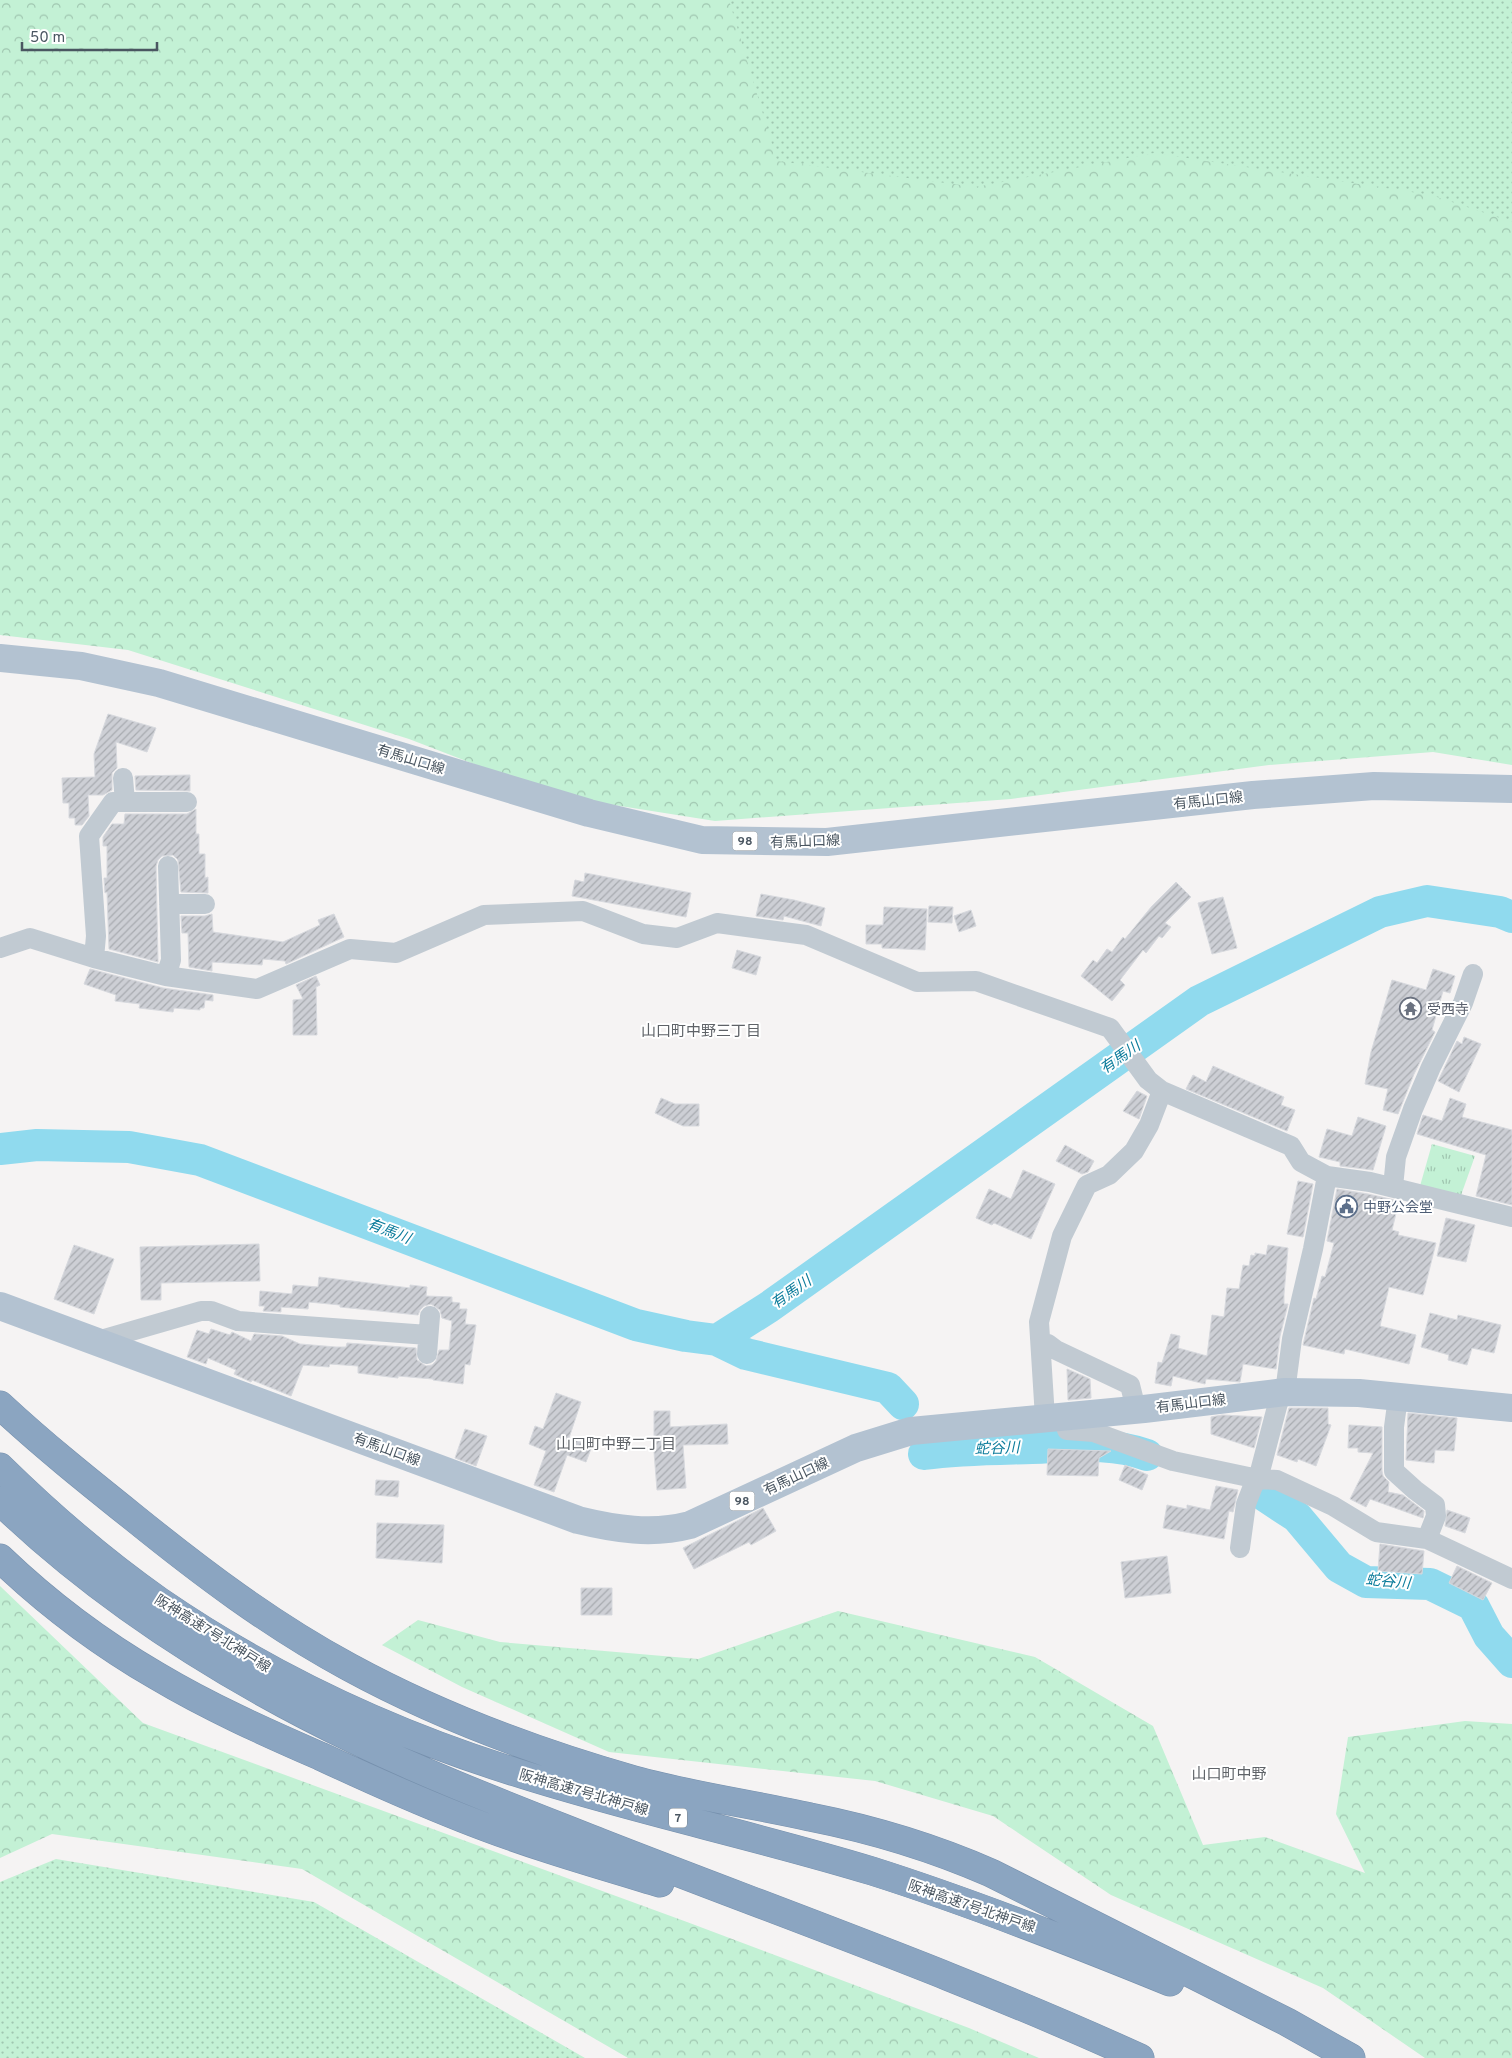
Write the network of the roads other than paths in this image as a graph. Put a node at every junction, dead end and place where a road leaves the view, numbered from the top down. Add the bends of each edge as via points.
1 (0, 658) edge
2 (123, 778) dead end
3 (1512, 789) edge
4 (125, 802) junction
5 (187, 802) dead end
6 (168, 866) dead end
7 (169, 904) junction
8 (205, 904) dead end
9 (0, 948) edge
10 (94, 958) junction
11 (1473, 974) dead end
12 (166, 976) junction
13 (1155, 1086) junction
14 (1327, 1176) junction
15 (1393, 1187) junction
16 (1512, 1217) edge
17 (0, 1306) edge
18 (429, 1335) dead end
19 (97, 1341) junction
20 (1041, 1343) junction
21 (1285, 1392) junction
22 (1398, 1397) junction
23 (0, 1405) edge
24 (1512, 1408) edge
25 (1136, 1409) junction
26 (1054, 1417) junction
27 (0, 1467) edge
28 (1258, 1479) junction
29 (0, 1501) edge
30 (45, 1526) junction
31 (1427, 1539) junction
32 (1240, 1548) dead end
33 (0, 1558) edge
34 (1512, 1579) edge
35 (879, 1949) junction
36 (1140, 2058) edge
37 (1332, 2058) edge
38 (1351, 2058) edge

1 - 3 main road, 有馬山口線 / 98 via 81,666 159,683 589,812 702,840 827,842 1253,795 1374,786
2 - 4 street
4 - 5 street
4 - 10 street via 113,802 89,836 96,936
6 - 7 street
7 - 8 street
7 - 12 street via 171,960
9 - 10 street via 30,938
10 - 12 street
11 - 15 street via 1463,1003 1413,1109 1396,1157
12 - 13 street via 257,990 350,949 396,953 484,915 583,911 643,934 678,938 717,923 806,935 916,982 976,981 1110,1028
13 - 14 street via 1291,1146 1301,1162
13 - 20 street via 1149,1125 1134,1151 1109,1176 1087,1185 1062,1236 1039,1322
14 - 15 street
14 - 21 street via 1292,1339
15 - 16 street
17 - 19 main road, 有馬山口線 / 98
18 - 19 street via 320,1318 238,1321 211,1311
19 - 26 main road, 有馬山口線 / 98 via 578,1520 648,1531 690,1525 856,1448 911,1432
20 - 25 street via 1130,1385
20 - 26 street
21 - 22 main road, 有馬山口線 / 98
21 - 25 main road, 有馬山口線 / 98
21 - 28 street via 1278,1403
22 - 24 main road, 有馬山口線 / 98
22 - 31 street via 1394,1470 1435,1505 1436,1516
23 - 38 highway via 76,1472 250,1606 303,1641 435,1709 562,1758 637,1781 844,1824 965,1861 1287,2022
25 - 26 main road, 有馬山口線 / 98
26 - 28 street via 1067,1430 1094,1432 1173,1461
27 - 30 highway, 阪神高速7号北神戸線 / 7
28 - 31 street via 1277,1480 1333,1506 1376,1532
28 - 32 street via 1246,1504
29 - 30 highway, 阪神高速7号北神戸線 / 7
30 - 35 highway, 阪神高速7号北神戸線 / 7 via 90,1580 154,1626 214,1664 356,1740 536,1817
30 - 37 highway, 阪神高速7号北神戸線 / 7 via 104,1559 224,1642 291,1680 362,1714 512,1772 869,1870 970,1903 1173,1984 1266,2024
31 - 34 street
33 - 35 highway via 83,1627 158,1677 330,1761 509,1835
35 - 36 highway, 阪神高速7号北神戸線 / 7 via 1033,2010

